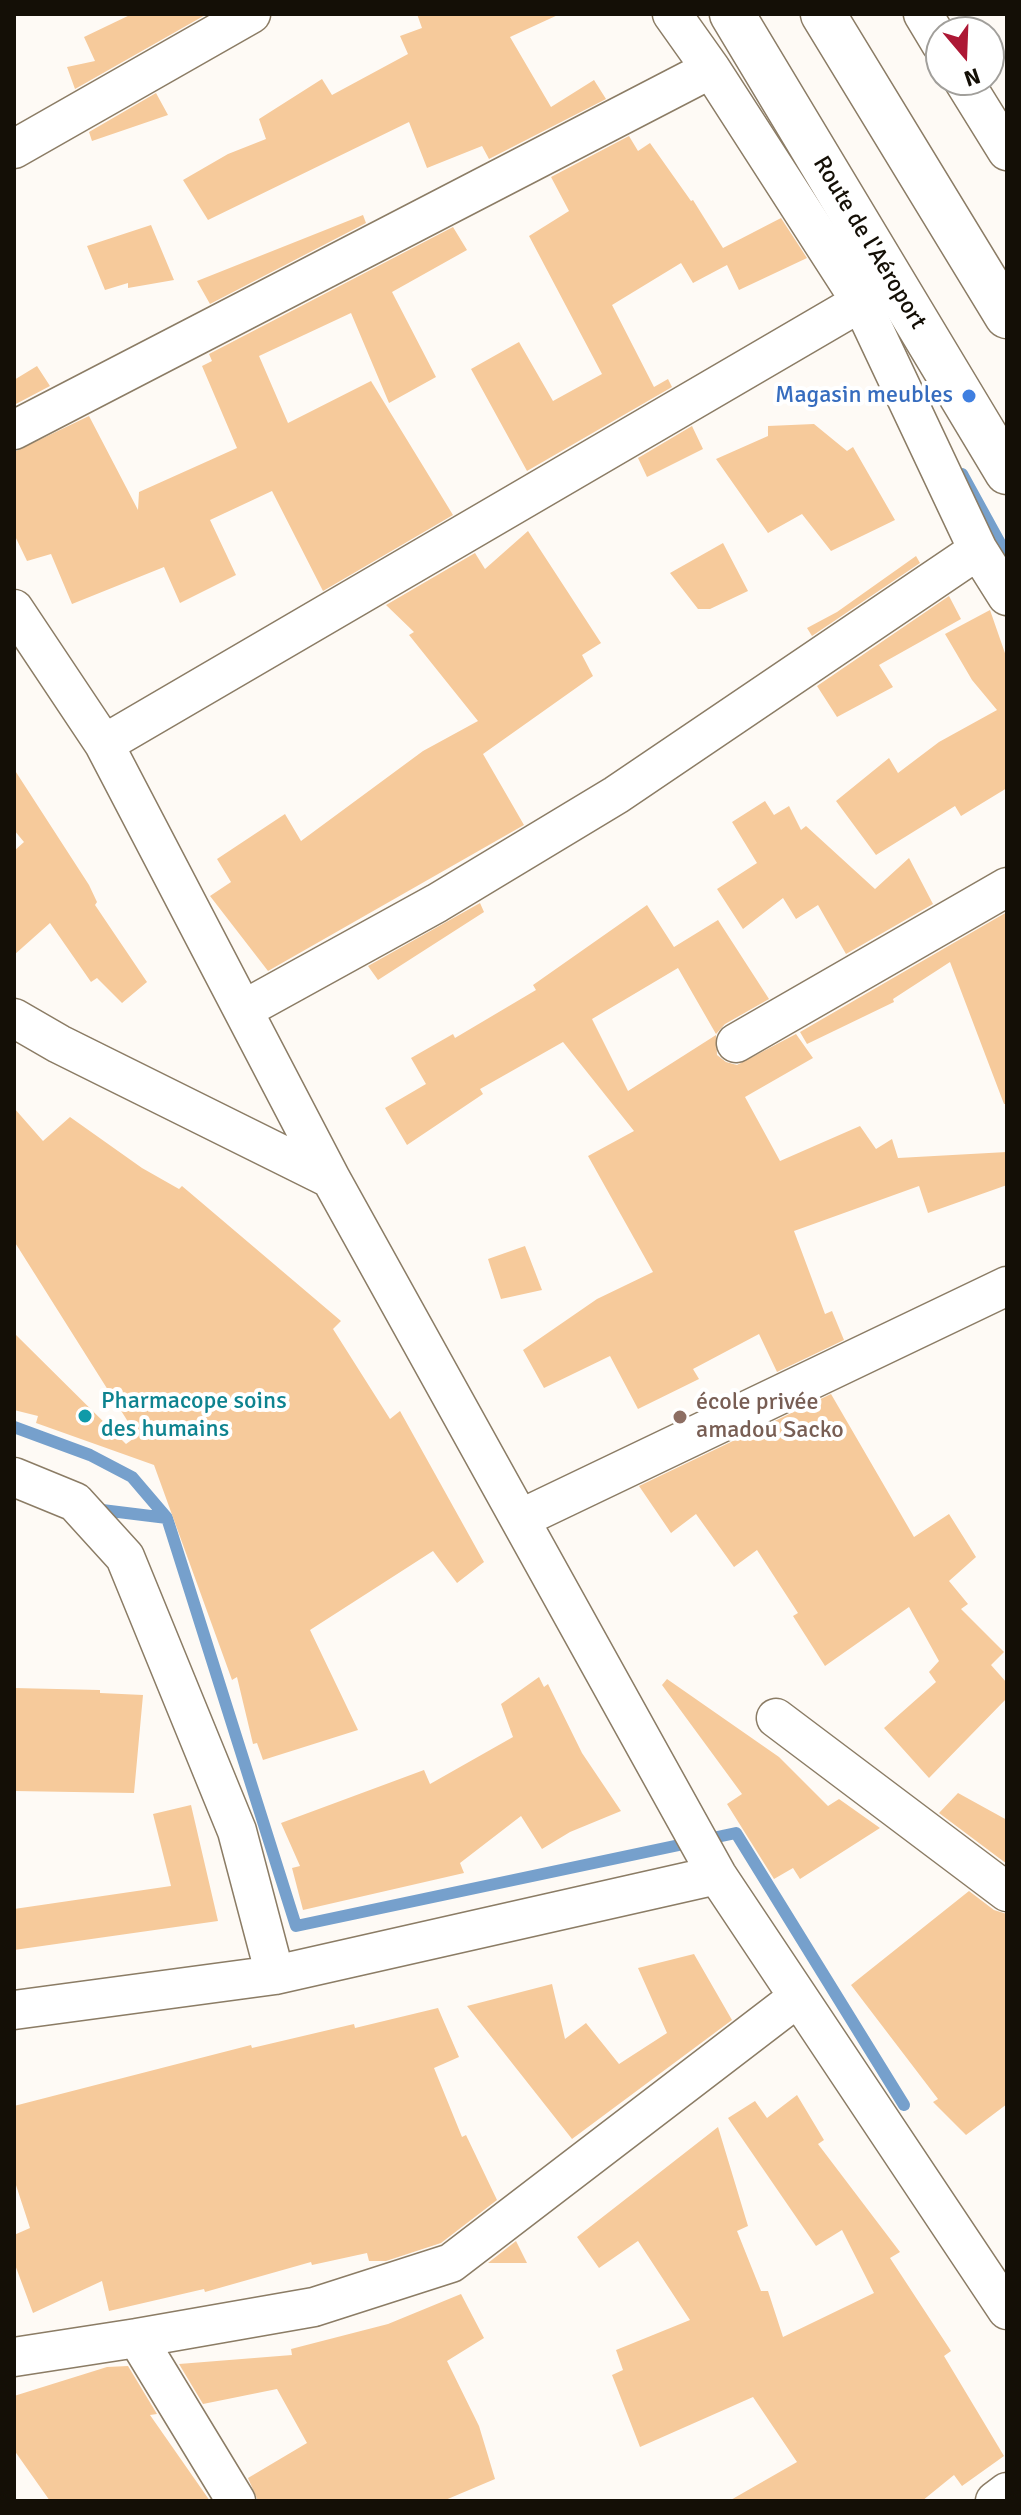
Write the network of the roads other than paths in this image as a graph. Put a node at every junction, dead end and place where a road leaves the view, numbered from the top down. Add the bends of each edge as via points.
1 (251, 14) edge
2 (672, 14) edge
3 (732, 14) edge
4 (823, 14) edge
5 (711, 69) junction
6 (973, 96) edge
7 (14, 149) edge
8 (1007, 151) edge
9 (861, 302) junction
10 (1007, 316) edge
11 (14, 430) edge
12 (1007, 472) edge
13 (978, 550) junction
14 (1007, 596) edge
15 (14, 609) edge
16 (104, 744) junction
17 (1007, 887) edge
18 (243, 1010) junction
19 (14, 1018) edge
20 (736, 1043) dead end
21 (331, 1179) junction
22 (1007, 1286) edge
23 (14, 1477) edge
24 (520, 1519) junction
25 (776, 1718) dead end
26 (717, 1875) junction
27 (1007, 1892) edge
28 (275, 1975) junction
29 (797, 1998) junction
30 (14, 2010) edge
31 (1007, 2310) edge
32 (137, 2338) junction
33 (14, 2357) edge
34 (1007, 2492) edge
35 (236, 2501) edge
36 (995, 2501) edge

1 - 7 street
2 - 5 street
3 - 12 highway, Route de l'Aéroport
4 - 10 highway
5 - 9 street
5 - 11 street
6 - 8 street
9 - 13 street
9 - 16 street
13 - 14 street
13 - 18 street via 616,795 437,903
15 - 16 street
16 - 18 street
17 - 20 street
18 - 21 street
19 - 21 street
21 - 24 street
22 - 24 street
23 - 28 street via 75,1502 125,1557 237,1831
24 - 26 street
25 - 27 street
26 - 28 street
26 - 29 street
28 - 30 street
29 - 31 street
29 - 32 street via 451,2263 314,2307
32 - 33 street
32 - 35 street
34 - 36 street

